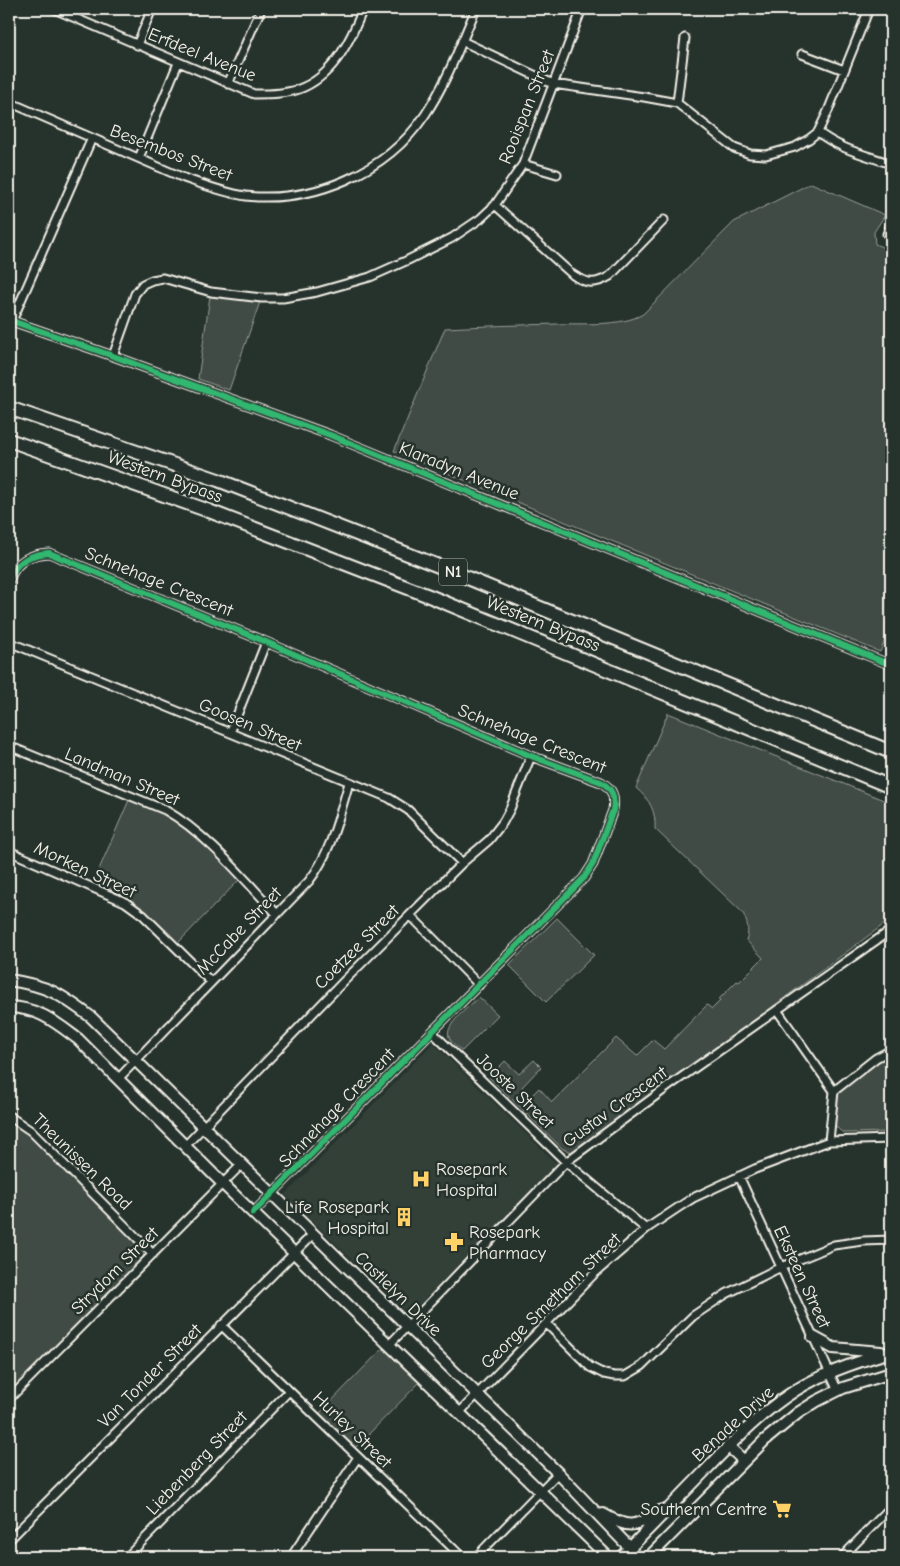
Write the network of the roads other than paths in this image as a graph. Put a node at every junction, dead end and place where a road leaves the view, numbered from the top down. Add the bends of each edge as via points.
1 (54, 9) edge
2 (152, 9) edge
3 (261, 9) edge
4 (363, 9) edge
5 (476, 9) edge
6 (869, 9) edge
7 (581, 11) dead end
8 (685, 38) dead end
9 (462, 41) junction
10 (137, 45) junction
11 (802, 54) dead end
12 (178, 63) junction
13 (844, 70) junction
14 (228, 84) junction
15 (553, 84) junction
16 (9, 102) edge
17 (677, 103) junction
18 (818, 132) junction
19 (92, 138) junction
20 (139, 158) junction
21 (523, 164) junction
22 (891, 164) edge
23 (557, 174) dead end
24 (495, 205) junction
25 (664, 220) dead end
26 (891, 224) edge
27 (887, 234) dead end
28 (10, 320) edge
29 (114, 356) junction
30 (9, 408) edge
31 (9, 440) edge
32 (9, 580) edge
33 (9, 642) edge
34 (266, 642) junction
35 (891, 665) edge
36 (230, 733) junction
37 (9, 746) edge
38 (891, 752) edge
39 (531, 756) junction
40 (350, 783) junction
41 (891, 787) edge
42 (9, 851) edge
43 (462, 863) junction
44 (277, 914) junction
45 (410, 915) junction
46 (891, 930) edge
47 (9, 980) edge
48 (211, 982) junction
49 (479, 985) junction
50 (9, 1007) edge
51 (776, 1010) junction
52 (432, 1032) junction
53 (891, 1050) edge
54 (136, 1060) junction
55 (118, 1079) junction
56 (834, 1091) junction
57 (9, 1116) edge
58 (203, 1127) junction
59 (891, 1139) edge
60 (829, 1141) junction
61 (185, 1146) junction
62 (566, 1162) junction
63 (242, 1164) junction
64 (739, 1176) junction
65 (223, 1184) junction
66 (273, 1195) junction
67 (253, 1213) junction
68 (646, 1230) junction
69 (312, 1234) junction
70 (891, 1240) edge
71 (293, 1252) junction
72 (153, 1254) junction
73 (781, 1267) junction
74 (547, 1324) junction
75 (221, 1325) junction
76 (408, 1326) junction
77 (813, 1337) junction
78 (389, 1345) junction
79 (891, 1352) edge
80 (830, 1373) junction
81 (891, 1373) edge
82 (289, 1391) junction
83 (838, 1391) junction
84 (477, 1394) junction
85 (9, 1399) edge
86 (459, 1413) junction
87 (728, 1446) junction
88 (358, 1457) junction
89 (744, 1461) junction
90 (558, 1473) junction
91 (540, 1491) junction
92 (672, 1505) junction
93 (891, 1507) edge
94 (593, 1509) junction
95 (572, 1523) junction
96 (9, 1540) edge
97 (633, 1553) edge
98 (127, 1557) edge
99 (291, 1557) edge
100 (462, 1557) edge
101 (476, 1557) edge
102 (595, 1557) edge
103 (608, 1557) edge
104 (621, 1557) edge
105 (649, 1557) edge
106 (842, 1557) edge

1 - 10 street, Erfdeel Avenue
2 - 10 street
3 - 14 street
4 - 14 street, Erfdeel Avenue via 342,53 326,71 304,87 276,94 254,94
5 - 9 street, Besembos Street
6 - 13 street
7 - 15 street, Rooispan Street
8 - 17 street
9 - 15 street
9 - 20 street, Besembos Street via 442,87 424,117 398,146 370,169 341,182 303,194 244,196 192,181
10 - 12 street, Erfdeel Avenue
11 - 13 street
12 - 14 street, Erfdeel Avenue
12 - 20 street
13 - 18 street
15 - 17 street
15 - 21 street, Rooispan Street
16 - 19 street, Besembos Street
17 - 18 street via 734,148 750,154 766,156 783,152
18 - 22 street via 844,148
19 - 20 street, Besembos Street
19 - 28 street
21 - 23 street
21 - 24 street, Rooispan Street
24 - 25 street via 573,274 590,284 610,276
24 - 29 street, Rooispan Street via 452,238 408,260 370,277 317,292 262,298 211,292 162,278 152,280 143,284 135,294
26 - 27 street
28 - 29 street, Klaradyn Avenue
29 - 35 street, Klaradyn Avenue via 330,435
30 - 38 highway, Western Bypass / N1 via 246,490
31 - 41 highway, Western Bypass / N1 via 209,511 429,596
32 - 34 street, Schnehage Crescent via 19,563 29,556 49,553
33 - 36 street, Goosen Street
34 - 36 street
34 - 39 street, Schnehage Crescent
36 - 40 street, Goosen Street
37 - 44 street, Landman Street via 183,820
39 - 43 street, Coetzee Street via 503,822 489,840
39 - 49 street, Schnehage Crescent via 607,785 612,792 613,810 593,864 584,878
40 - 43 street, Goosen Street via 389,798 408,810
40 - 44 street, McCabe Street via 319,867
42 - 48 street, Morken Street via 125,902 143,915
43 - 45 street, Coetzee Street
44 - 48 street, McCabe Street
45 - 49 street
45 - 58 street, Coetzee Street
46 - 51 street, Gustav Crescent
47 - 54 street, Castlelyn Drive via 62,995 91,1017
48 - 54 street, McCabe Street
49 - 52 street, Schnehage Crescent
50 - 55 street via 31,1009 51,1019 78,1039
51 - 56 street
51 - 62 street, Gustav Crescent
52 - 62 street, Jooste Street
52 - 66 street, Schnehage Crescent
53 - 56 street
54 - 55 street, McCabe Street
54 - 58 street, Castlelyn Drive
55 - 61 street
56 - 60 street
57 - 72 street, Theunissen Road via 31,1131
58 - 61 street, Coetzee Street
58 - 63 street, Castlelyn Drive
59 - 60 street, George Smetham Street
60 - 64 street, George Smetham Street
61 - 65 street
62 - 68 street, Jooste Street
62 - 76 street, Gustav Crescent
63 - 65 street, Strydom Street
63 - 66 street, Castlelyn Drive
64 - 68 street, George Smetham Street via 693,1198
64 - 73 street, Eksteen Street
65 - 67 street
65 - 72 street, Strydom Street
66 - 67 street, Schnehage Crescent
66 - 69 street, Castlelyn Drive
67 - 71 street
68 - 74 street, George Smetham Street via 595,1273
69 - 71 street, Van Tonder Street
69 - 76 street, Castlelyn Drive
70 - 73 street via 834,1246
71 - 75 street, Van Tonder Street
71 - 78 street
72 - 85 street, Strydom Street
73 - 74 street via 692,1316 642,1366 625,1376 604,1374 590,1367
73 - 77 street, Eksteen Street
74 - 84 street, George Smetham Street
75 - 82 street, Hurley Street
75 - 96 street, Van Tonder Street
76 - 78 street, Gustav Crescent
76 - 84 street, Castlelyn Drive
77 - 79 street via 833,1348
77 - 80 street, Eksteen Street
78 - 86 street
79 - 80 street, Benade Drive
80 - 83 street, Eksteen Street
80 - 87 street, Benade Drive via 779,1402
81 - 83 street, Benade Drive
82 - 88 street, Hurley Street
82 - 98 street, Liebenberg Street
83 - 89 street, Benade Drive via 798,1413
84 - 86 street, George Smetham Street
84 - 90 street, Castlelyn Drive
86 - 91 street
87 - 89 street
87 - 92 street, Benade Drive
88 - 99 street
88 - 100 street, Hurley Street
89 - 105 street, Benade Drive
90 - 91 street
90 - 94 street, Castlelyn Drive
91 - 95 street
91 - 101 street
92 - 94 street via 629,1526
92 - 97 street, Benade Drive
93 - 106 street
94 - 97 street, Castlelyn Drive
95 - 102 street
95 - 103 street
97 - 104 street, Benade Drive

